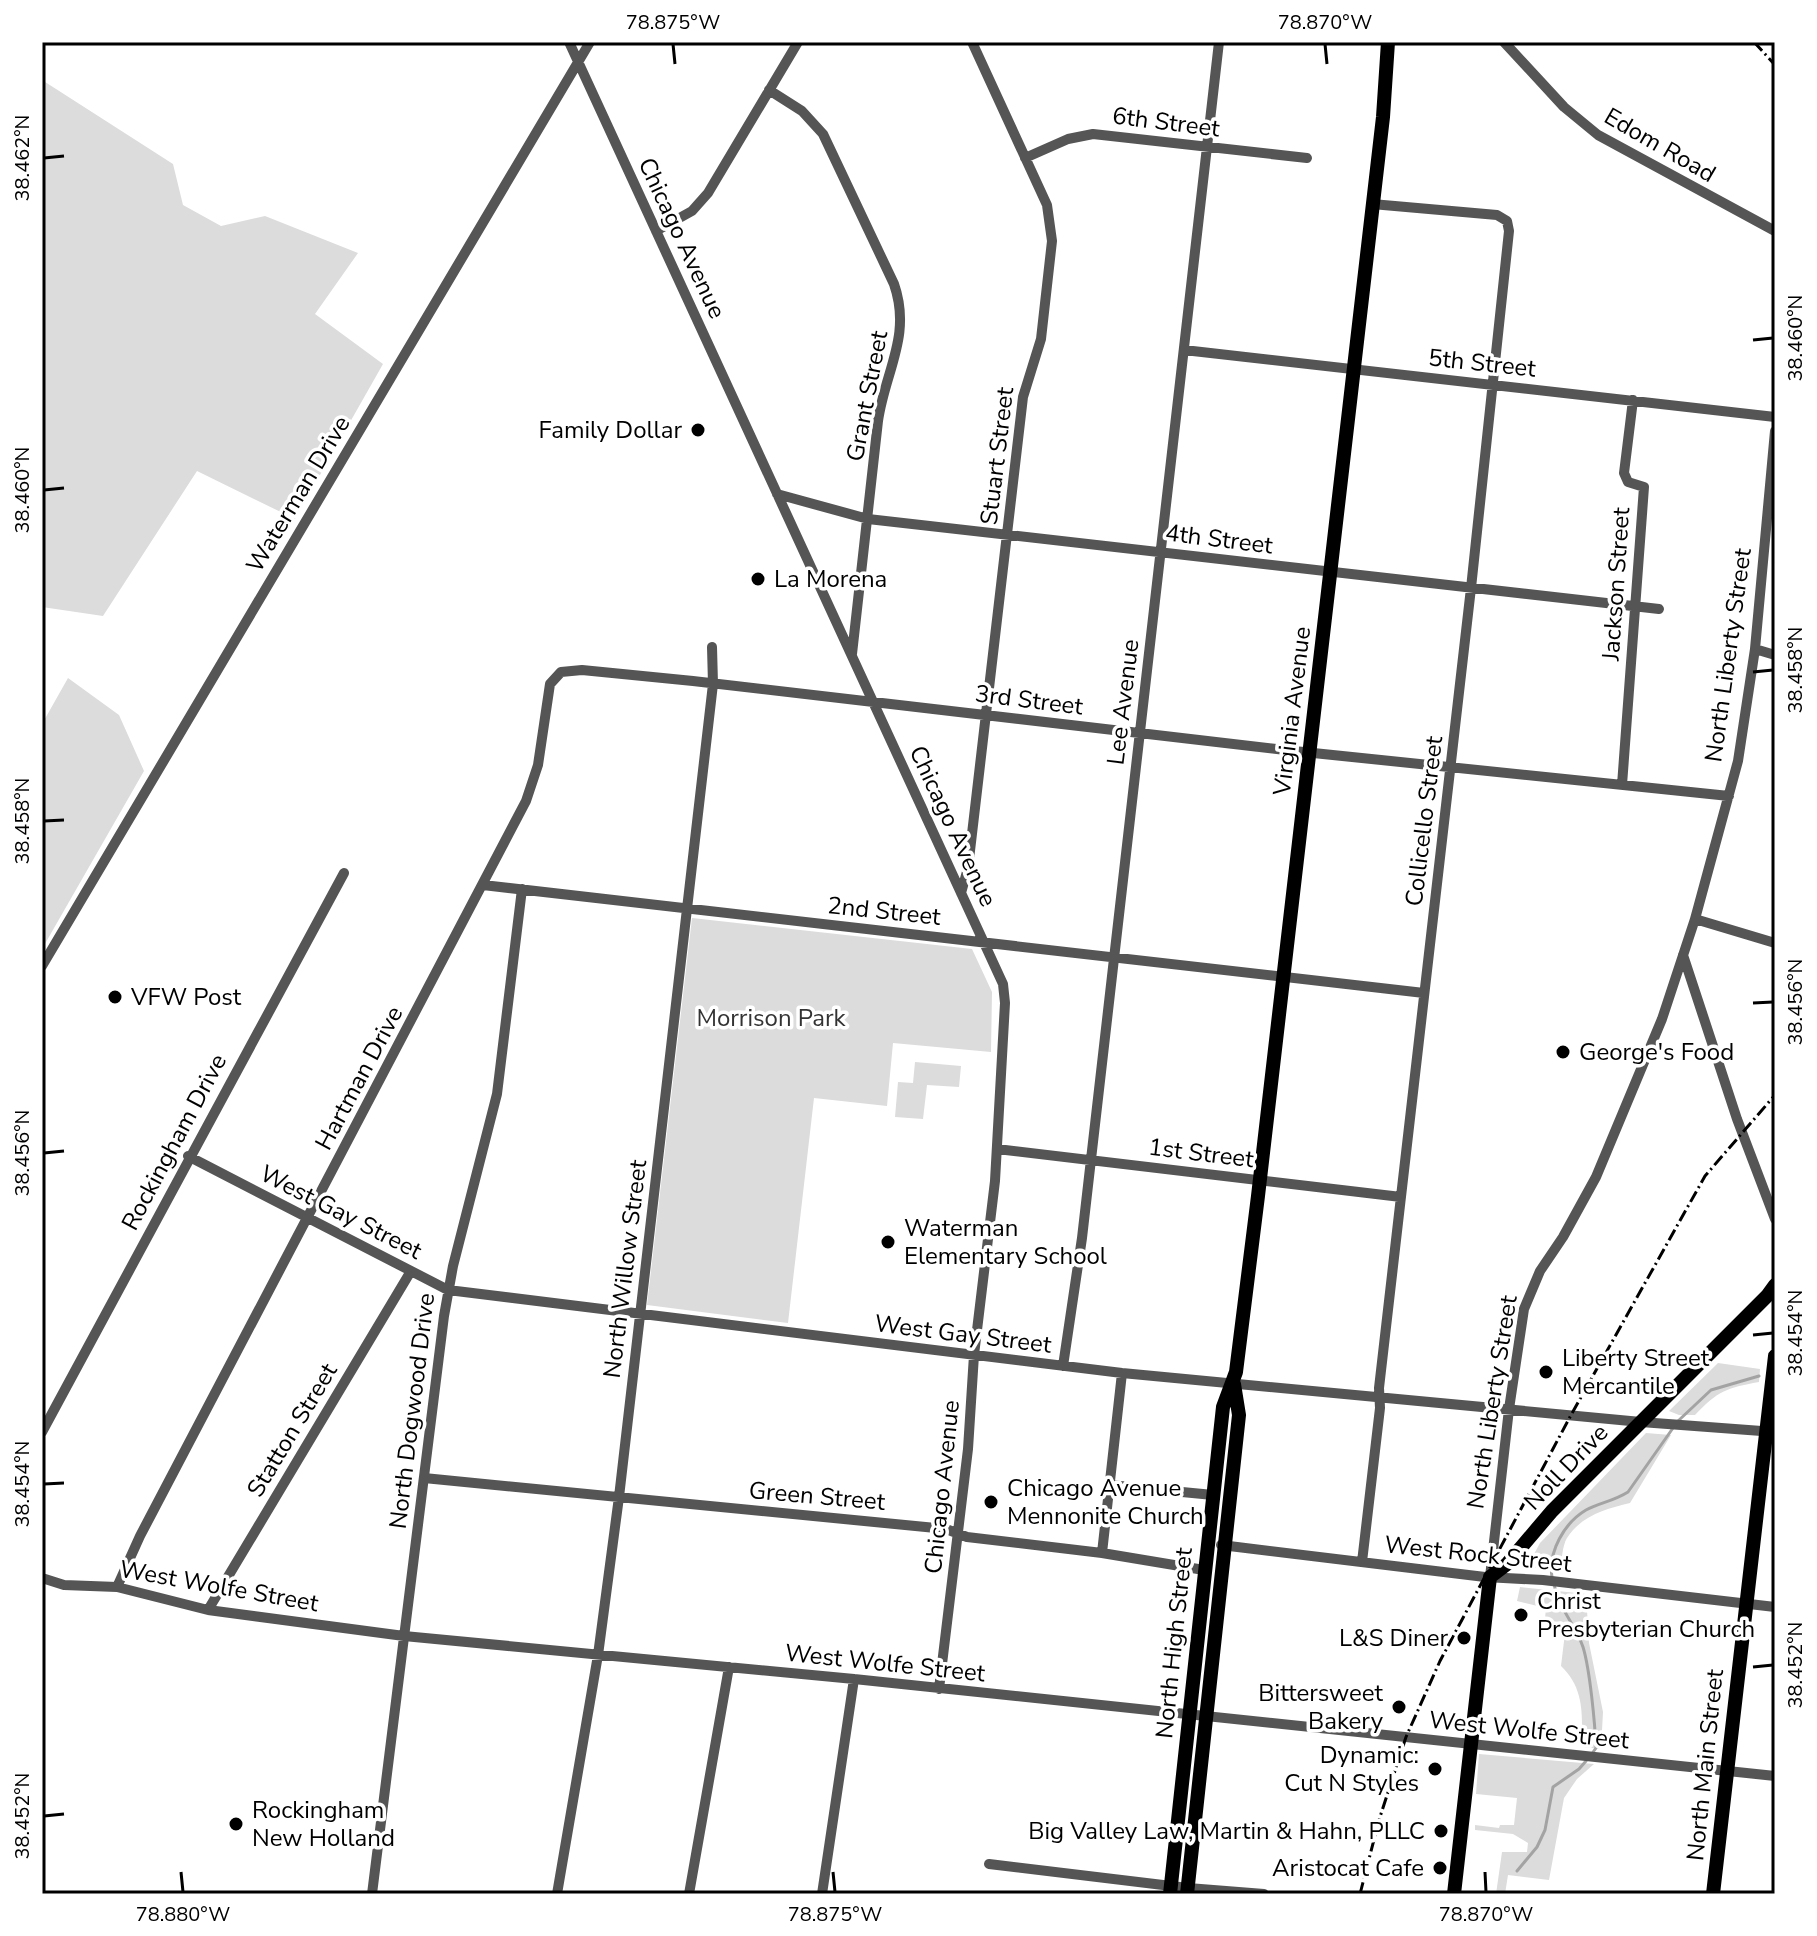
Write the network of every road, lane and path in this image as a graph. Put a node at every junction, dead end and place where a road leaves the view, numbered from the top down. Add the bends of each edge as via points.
1 (569, 42) edge
2 (590, 42) edge
3 (798, 42) edge
4 (972, 42) edge
5 (1219, 42) edge
6 (1388, 42) edge
7 (1504, 42) edge
8 (578, 61) junction
9 (769, 90) junction
10 (1207, 147) junction
11 (1025, 158) junction
12 (1307, 158) dead end
13 (1372, 204) junction
14 (656, 231) junction
15 (1775, 231) edge
16 (1184, 350) junction
17 (1354, 369) junction
18 (1494, 385) junction
19 (1633, 400) junction
20 (1775, 417) edge
21 (1775, 431) edge
22 (777, 494) junction
23 (868, 519) junction
24 (1007, 535) junction
25 (1160, 552) junction
26 (1330, 572) junction
27 (1471, 588) junction
28 (1634, 605) junction
29 (1659, 609) dead end
30 (712, 647) dead end
31 (1755, 649) junction
32 (1775, 655) edge
33 (851, 656) junction
34 (713, 684) junction
35 (873, 702) junction
36 (986, 715) junction
37 (1140, 732) junction
38 (1309, 752) junction
39 (1450, 768) junction
40 (1622, 785) junction
41 (1729, 796) junction
42 (526, 801) joint
43 (344, 873) dead end
44 (483, 885) junction
45 (522, 889) junction
46 (961, 893) junction
47 (687, 910) junction
48 (1695, 919) junction
49 (984, 941) junction
50 (1775, 943) edge
51 (1683, 955) junction
52 (1114, 959) junction
53 (42, 966) edge
54 (1284, 978) junction
55 (1424, 993) junction
56 (997, 1149) junction
57 (188, 1156) junction
58 (1090, 1160) junction
59 (1260, 1181) junction
60 (1401, 1197) junction
61 (308, 1218) junction
62 (1775, 1219) edge
63 (411, 1271) junction
64 (1775, 1285) edge
65 (448, 1290) junction
66 (639, 1314) junction
67 (974, 1355) junction
68 (1775, 1356) edge
69 (1063, 1366) junction
70 (1122, 1373) junction
71 (1234, 1384) junction
72 (1378, 1397) junction
73 (1509, 1409) junction
74 (1641, 1422) junction
75 (1770, 1431) edge
76 (42, 1432) edge
77 (424, 1478) junction
78 (1110, 1485) junction
79 (1213, 1495) junction
80 (619, 1497) junction
81 (958, 1533) junction
82 (1207, 1543) junction
83 (1225, 1545) junction
84 (1102, 1553) junction
85 (1362, 1562) junction
86 (1204, 1570) junction
87 (1490, 1577) junction
88 (42, 1578) edge
89 (117, 1587) junction
90 (1745, 1603) junction
91 (1775, 1607) edge
92 (208, 1610) junction
93 (404, 1636) junction
94 (598, 1655) junction
95 (729, 1667) junction
96 (854, 1679) junction
97 (939, 1689) junction
98 (1189, 1716) junction
99 (1206, 1718) junction
100 (1470, 1744) junction
101 (1727, 1771) junction
102 (1775, 1776) edge
103 (989, 1864) dead end
104 (1170, 1890) edge
105 (1187, 1891) edge
106 (372, 1894) edge
107 (557, 1894) edge
108 (689, 1894) edge
109 (822, 1894) edge
110 (1264, 1894) edge
111 (1454, 1894) edge
112 (1713, 1894) edge

1 - 8 street, Chicago Avenue
2 - 8 street, Waterman Drive
3 - 9 street
4 - 11 street, Stuart Street
5 - 10 street, Lee Avenue
6 - 13 main road, Virginia Avenue
7 - 15 street, Edom Road via 1564,107 1598,135
8 - 14 street, Chicago Avenue
8 - 53 street, Waterman Drive
9 - 14 street via 704,200
9 - 23 street, Grant Street via 802,111 823,134 900,303 900,337 879,412
10 - 11 street, 6th Street via 1093,134
10 - 12 street, 6th Street
10 - 16 street, Lee Avenue
11 - 24 street, Stuart Street via 1047,205 1052,241 1040,346 1024,393
13 - 17 main road, Virginia Avenue
13 - 18 street, Collicello Street via 1474,212 1507,221
14 - 22 street, Chicago Avenue
16 - 17 street, 5th Street
16 - 25 street, Lee Avenue
17 - 18 street, 5th Street
17 - 26 main road, Virginia Avenue
18 - 19 street, 5th Street
18 - 27 street, Collicello Street
19 - 20 street, 5th Street
19 - 28 street, Jackson Street via 1624,475 1644,487
21 - 31 street, North Liberty Street
22 - 23 street, 4th Street
22 - 33 street, Chicago Avenue
23 - 24 street, 4th Street
23 - 33 street, Grant Street
24 - 25 street, 4th Street
24 - 36 street, Stuart Street
25 - 26 street, 4th Street
25 - 37 street, Lee Avenue
26 - 27 street, 4th Street
26 - 38 main road, Virginia Avenue
27 - 28 street, 4th Street
27 - 39 street, Collicello Street
28 - 29 street, 4th Street
28 - 40 street, Jackson Street
30 - 34 street, North Willow Street
31 - 32 street
31 - 41 street, North Liberty Street
33 - 35 street, Chicago Avenue
34 - 35 street, 3rd Street
34 - 42 street, 3rd Street via 594,671 557,674 550,684 538,765
34 - 47 street, North Willow Street
35 - 36 street, 3rd Street
35 - 46 street, Chicago Avenue
36 - 37 street, 3rd Street
36 - 46 street, Stuart Street
37 - 38 street, 3rd Street
37 - 52 street, Lee Avenue
38 - 39 street, 3rd Street
38 - 54 main road, Virginia Avenue
39 - 40 street, 3rd Street
39 - 55 street, Collicello Street
40 - 41 street, 3rd Street
41 - 48 street, North Liberty Street
42 - 44 street, Hartman Drive
43 - 57 street, Rockingham Drive
44 - 45 street, 2nd Street
44 - 61 street, Hartman Drive
45 - 47 street, 2nd Street
45 - 65 street, North Dogwood Drive via 497,1094
46 - 49 street, Chicago Avenue
47 - 49 street, 2nd Street
47 - 66 street, North Willow Street
48 - 50 street
48 - 51 street, North Liberty Street
49 - 52 street, 2nd Street
49 - 56 street, Chicago Avenue via 1005,998
51 - 62 street
51 - 73 street, North Liberty Street via 1596,1177 1529,1295
52 - 54 street, 2nd Street
52 - 58 street, Lee Avenue
54 - 55 street, 2nd Street
54 - 59 main road, Virginia Avenue
55 - 60 street, Collicello Street
56 - 58 street, 1st Street
56 - 67 street, Chicago Avenue
57 - 61 street, West Gay Street
57 - 76 street, Rockingham Drive
58 - 59 street, 1st Street
58 - 69 street, Lee Avenue
59 - 60 street, 1st Street
59 - 71 main road, Virginia Avenue
60 - 72 street, Collicello Street
61 - 63 street, West Gay Street
61 - 89 street, Hartman Drive
63 - 65 street, West Gay Street
63 - 92 street, Statton Street
64 - 74 main road, Noll Drive
65 - 66 street, West Gay Street
65 - 77 street, North Dogwood Drive
66 - 67 street, West Gay Street
66 - 80 street, North Willow Street
67 - 69 street, West Gay Street
67 - 81 street, Chicago Avenue
68 - 75 main road, North Main Street
69 - 70 street, West Gay Street
70 - 71 street, West Gay Street
70 - 78 street
71 - 72 street, West Gay Street
71 - 79 main road, North High Street via 1223,1407
71 - 83 main road, North High Street via 1239,1415
72 - 73 street, West Gay Street
72 - 85 street, Collicello Street
73 - 74 street, West Gay Street
73 - 87 street, North Liberty Street
74 - 75 street, West Gay Street
74 - 87 main road, Noll Drive
75 - 90 main road, North Main Street
77 - 80 street, Green Street
77 - 93 street, North Dogwood Drive
78 - 79 street
78 - 84 street
79 - 82 main road, North High Street
80 - 81 street, Green Street
80 - 94 street, North Willow Street
81 - 84 street, Green Street
81 - 97 street, Chicago Avenue
82 - 83 street, West Rock Street
82 - 86 main road, North High Street
83 - 85 street, West Rock Street
83 - 99 main road, North High Street
84 - 86 street, Green Street
85 - 87 street, West Rock Street
86 - 98 main road, North High Street
87 - 90 street, West Rock Street
87 - 100 main road, North Liberty Street
88 - 89 street, West Wolfe Street via 64,1585
89 - 92 street, West Wolfe Street
90 - 91 street, West Rock Street
90 - 101 main road, North Main Street
92 - 93 street, West Wolfe Street
93 - 94 street, West Wolfe Street
93 - 106 street, North Dogwood Drive
94 - 95 street, West Wolfe Street
94 - 107 street, North Willow Street
95 - 96 street, West Wolfe Street
95 - 108 street
96 - 97 street, West Wolfe Street
96 - 109 street
97 - 98 street, West Wolfe Street
98 - 99 street, West Wolfe Street
98 - 104 main road, North High Street
99 - 100 street, West Wolfe Street
99 - 105 main road, North High Street
100 - 101 street, West Wolfe Street
100 - 111 main road, North Liberty Street
101 - 102 street, West Wolfe Street
101 - 112 main road, North Main Street
103 - 104 street
104 - 105 street
105 - 110 street

